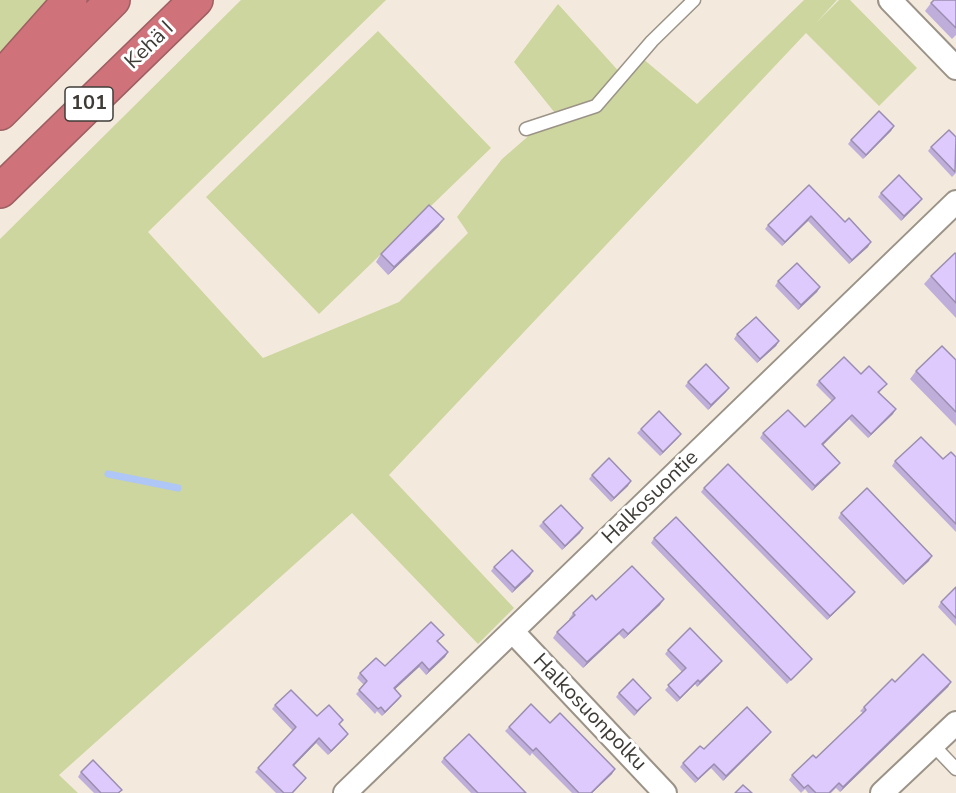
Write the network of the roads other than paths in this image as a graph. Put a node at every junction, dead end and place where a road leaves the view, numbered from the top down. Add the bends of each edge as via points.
1 (70, 0) edge
2 (113, 0) edge
3 (694, 0) edge
4 (890, 0) edge
5 (192, 6) edge
6 (956, 68) edge
7 (0, 79) edge
8 (0, 113) edge
9 (526, 129) dead end
10 (0, 191) edge
11 (956, 202) edge
12 (513, 632) junction
13 (956, 723) edge
14 (933, 745) junction
15 (956, 769) edge
16 (345, 793) edge
17 (665, 793) edge
18 (882, 793) edge

1 - 7 highway
2 - 8 highway, 101
3 - 9 lane via 652,40 596,106
4 - 6 street
5 - 10 highway, Kehä I / 101
11 - 12 street, Halkosuontie
12 - 16 street, Halkosuontie
12 - 17 street, Halkosuonpolku
13 - 14 street
14 - 15 lane
14 - 18 street

